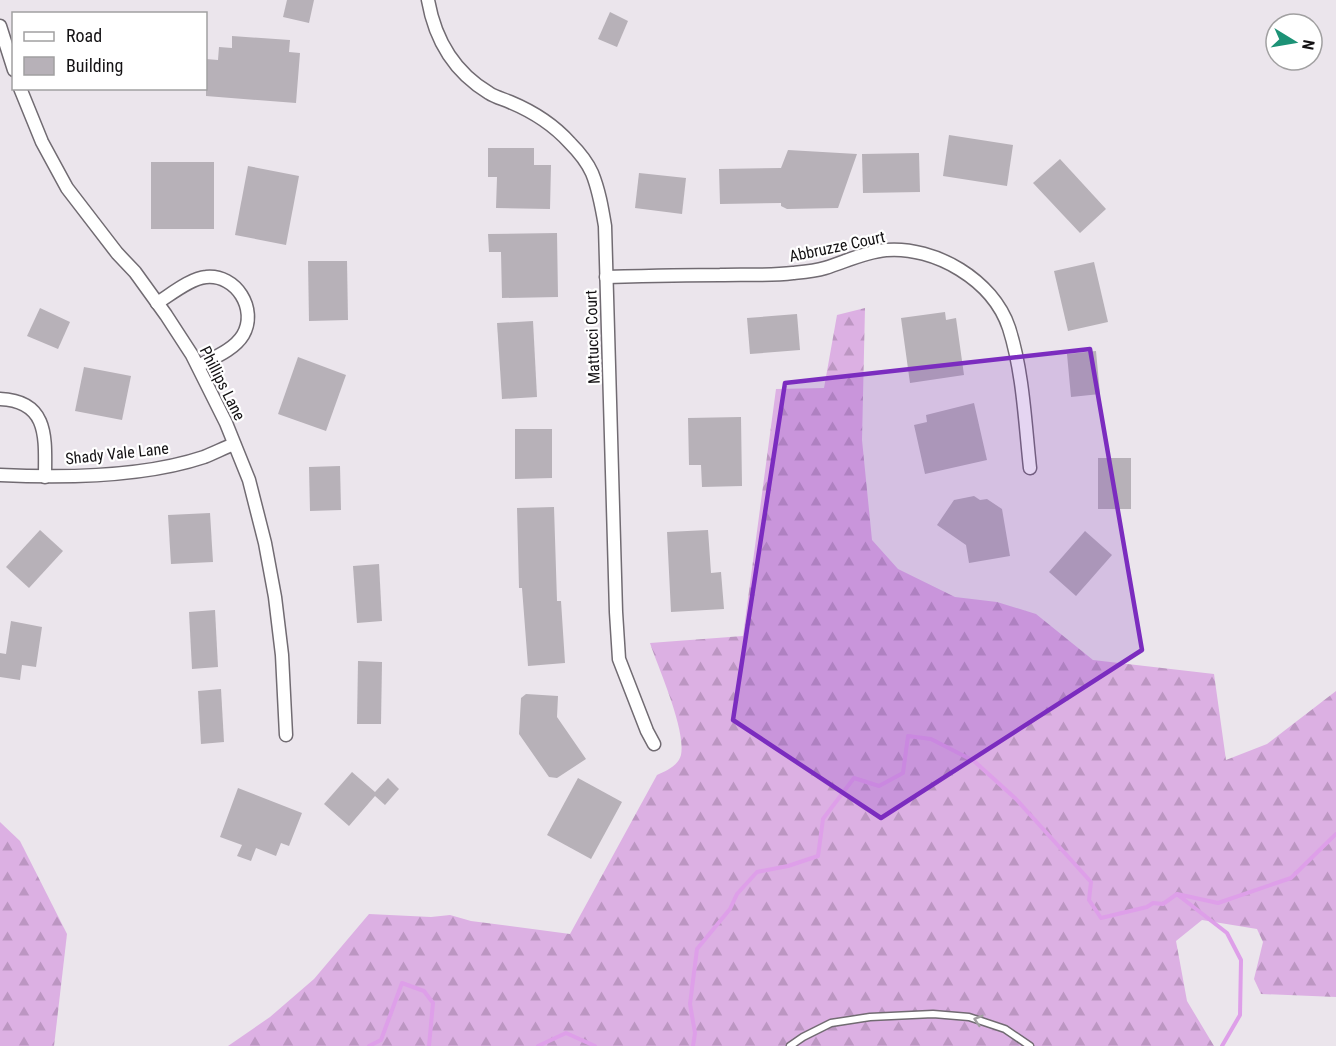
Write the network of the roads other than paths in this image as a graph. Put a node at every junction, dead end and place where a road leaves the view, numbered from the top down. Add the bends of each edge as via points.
1 (428, 0) edge
2 (0, 26) edge
3 (12, 64) edge
4 (21, 90) edge
5 (606, 277) junction
6 (157, 303) junction
7 (198, 366) junction
8 (0, 399) edge
9 (234, 444) junction
10 (1030, 468) dead end
11 (0, 475) edge
12 (45, 477) junction
13 (286, 735) dead end
14 (654, 744) dead end
15 (790, 1046) edge
16 (1030, 1046) edge

1 - 5 street, Mattucci Court via 437,34 457,67 490,93 548,121 592,171 605,226
2 - 3 street
4 - 6 street, Phillips Lane via 42,142 68,188
5 - 10 street, Abbruzze Court via 790,273 822,269 888,250 932,255 951,263 992,299 1008,326 1024,406
5 - 14 street, Mattucci Court via 620,659
6 - 7 street, Phillips Lane
6 - 7 street via 205,277 224,279 238,288 249,319 243,335 228,350
7 - 9 street, Phillips Lane
8 - 12 street via 22,402 41,422
9 - 12 street, Shady Vale Lane via 175,464
9 - 13 street, Phillips Lane via 252,489 265,543 282,655
11 - 12 street, Shady Vale Lane
16 -> 15 lane via 1005,1029 969,1017 933,1014 831,1023

